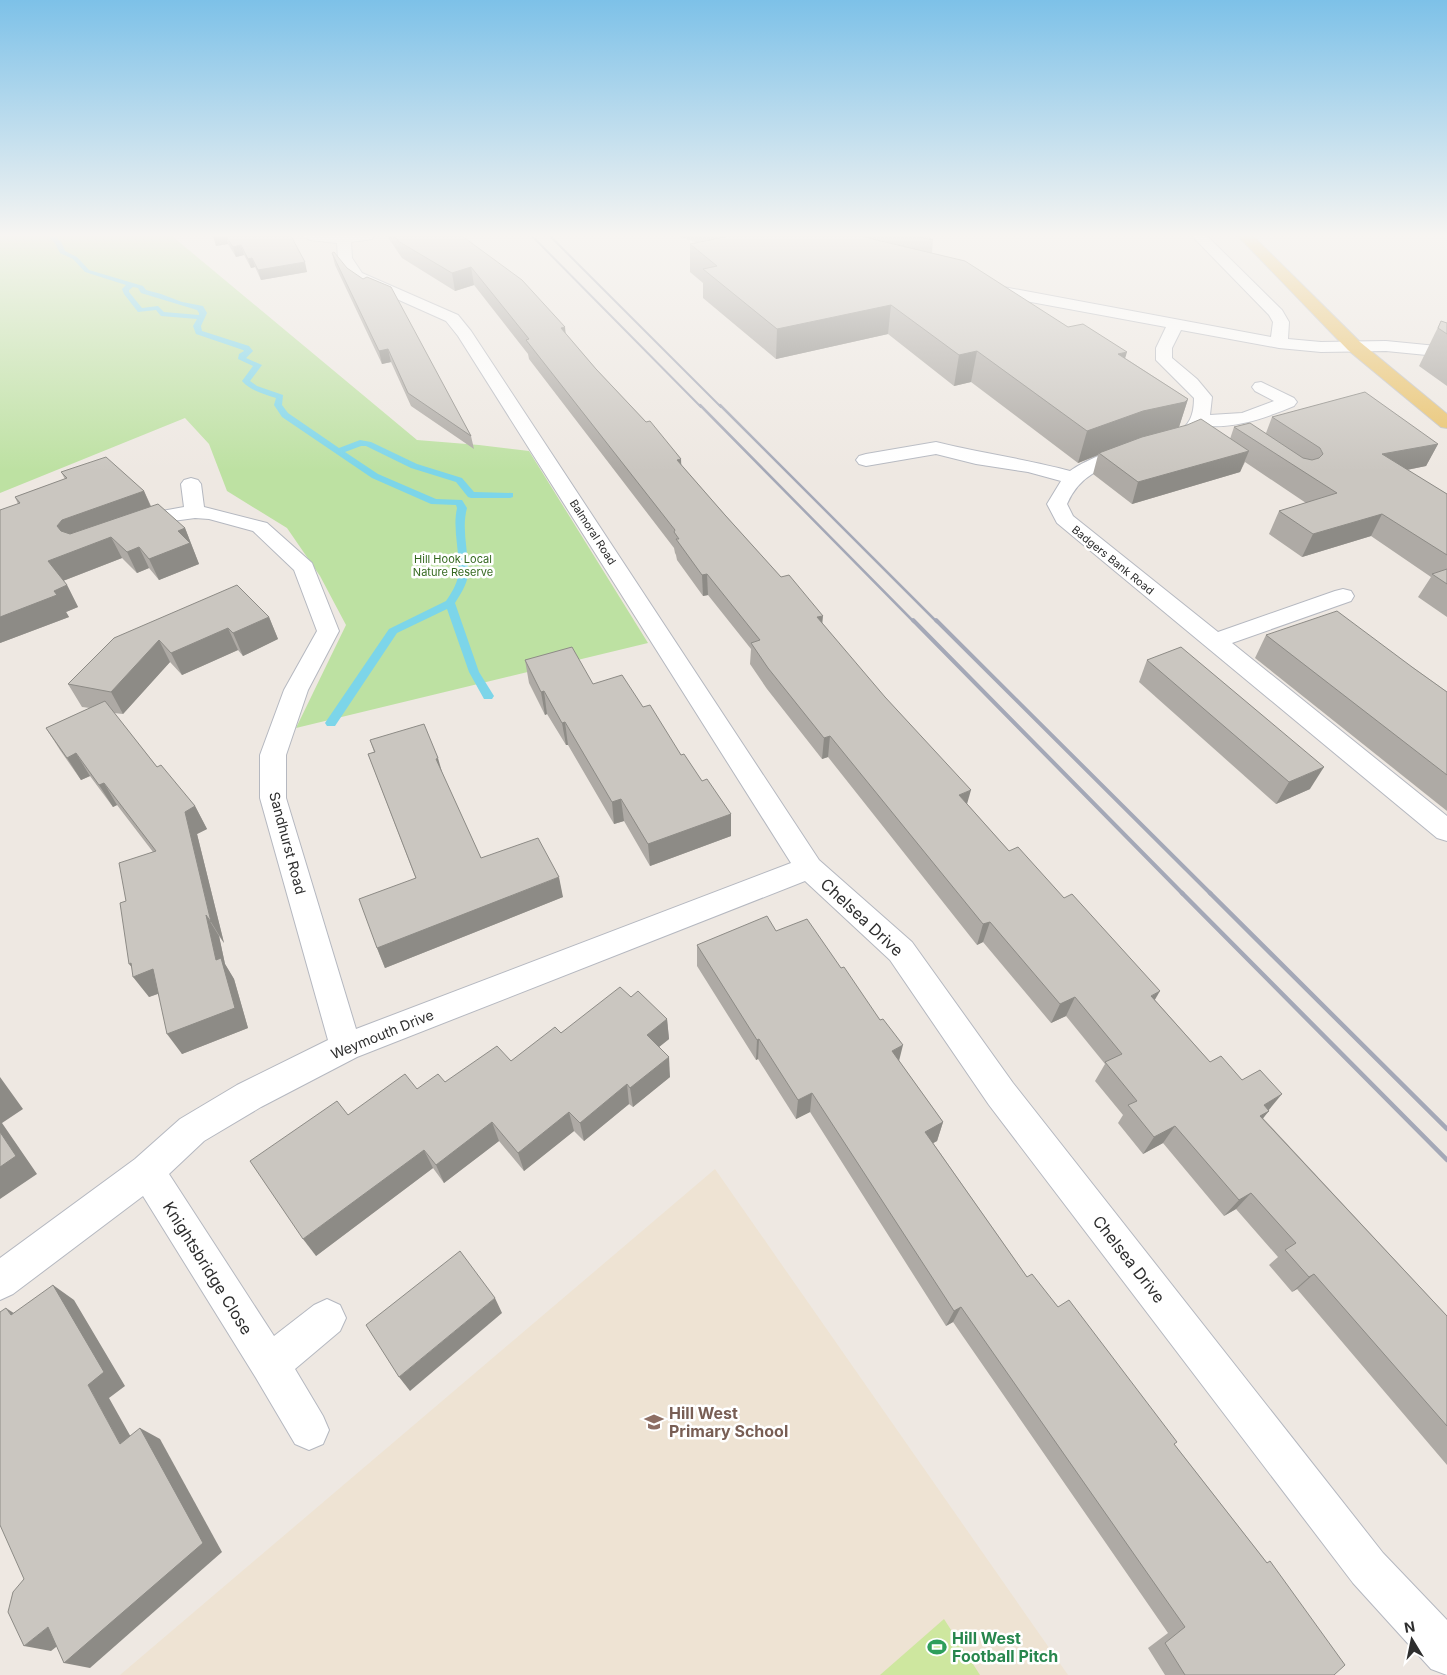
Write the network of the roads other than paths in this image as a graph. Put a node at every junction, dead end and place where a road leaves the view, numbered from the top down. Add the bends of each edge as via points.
1 (443, 314) edge
2 (1116, 314) edge
3 (1277, 314) edge
4 (1322, 314) edge
5 (1175, 326) junction
6 (1278, 343) junction
7 (1354, 346) junction
8 (1447, 352) edge
9 (1261, 387) dead end
10 (1199, 420) junction
11 (1224, 422) junction
12 (1447, 423) edge
13 (1247, 438) edge
14 (866, 460) dead end
15 (1073, 478) junction
16 (191, 484) dead end
17 (195, 512) junction
18 (116, 534) edge
19 (1343, 596) dead end
20 (1213, 642) junction
21 (1447, 832) edge
22 (809, 868) junction
23 (346, 1047) junction
24 (147, 1171) junction
25 (0, 1281) edge
26 (327, 1318) dead end
27 (270, 1364) junction
28 (309, 1430) dead end
29 (1447, 1653) edge

1 - 22 street, Balmoral Road via 452,318 465,334
2 - 5 street
3 - 6 street via 1281,322
4 - 7 main road
5 - 6 street
5 - 10 street via 1164,348 1164,360 1204,397 1204,410
6 - 7 street
7 - 8 street
7 - 12 main road
9 - 11 street via 1288,402 1244,420
10 - 11 street
10 - 15 street, Badgers Bank Road via 1195,428 1181,439 1141,448 1080,471
11 - 13 street
14 - 15 street via 936,448
15 - 20 street, Badgers Bank Road via 1062,490 1057,504 1064,520
16 - 17 street
17 - 18 street, Sandhurst Road via 169,515
17 - 23 street, Sandhurst Road via 260,527 304,568 328,631 296,690 273,755 273,798
19 - 20 street
20 - 21 street, Badgers Bank Road
22 - 23 street, Weymouth Drive
22 - 29 street, Chelsea Drive via 901,951 1001,1094 1368,1568
23 - 24 street, Weymouth Drive via 249,1096 192,1130
24 - 25 street, Weymouth Drive
24 - 27 street, Knightsbridge Close
26 - 27 street
27 - 28 street, Knightsbridge Close

